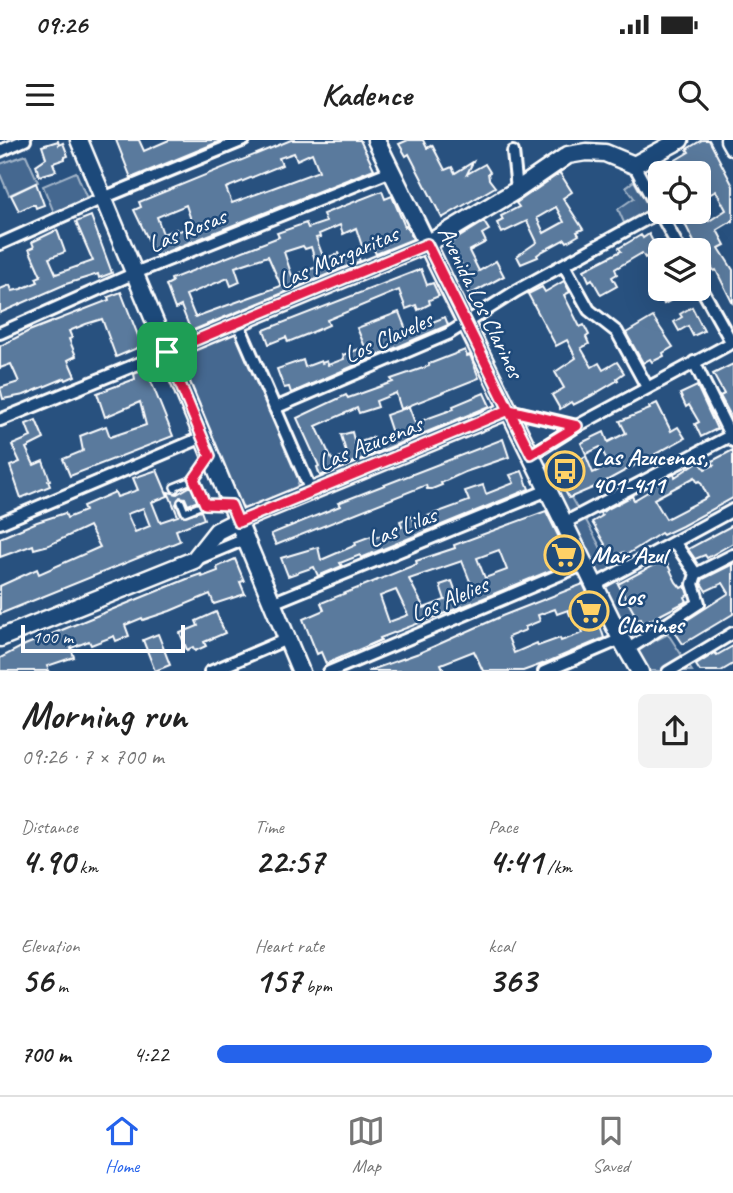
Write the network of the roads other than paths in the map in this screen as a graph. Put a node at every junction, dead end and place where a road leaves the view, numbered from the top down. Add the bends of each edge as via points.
1 (25, 140) edge
2 (79, 140) edge
3 (244, 140) edge
4 (376, 140) edge
5 (680, 140) edge
6 (729, 140) edge
7 (606, 147) edge
8 (733, 147) edge
9 (0, 151) edge
10 (513, 152) dead end
11 (634, 164) junction
12 (391, 171) junction
13 (517, 190) junction
14 (648, 191) edge
15 (103, 198) junction
16 (648, 218) edge
17 (0, 244) edge
18 (427, 244) junction
19 (564, 265) junction
20 (135, 273) junction
21 (709, 301) edge
22 (465, 322) junction
23 (238, 323) junction
24 (0, 333) edge
25 (732, 343) edge
26 (167, 352) junction
27 (694, 362) junction
28 (648, 387) junction
29 (275, 408) junction
30 (509, 410) junction
31 (0, 420) edge
32 (577, 426) junction
33 (203, 437) junction
34 (731, 439) edge
35 (531, 454) junction
36 (210, 456) junction
37 (194, 479) junction
38 (175, 489) dead end
39 (548, 490) junction
40 (311, 491) junction
41 (190, 499) dead end
42 (181, 502) dead end
43 (205, 504) junction
44 (231, 505) junction
45 (193, 508) junction
46 (733, 510) edge
47 (238, 522) junction
48 (0, 523) edge
49 (564, 523) junction
50 (245, 539) junction
51 (675, 543) junction
52 (733, 555) edge
53 (194, 560) junction
54 (585, 565) junction
55 (696, 574) junction
56 (595, 585) junction
57 (272, 603) junction
58 (733, 633) edge
59 (0, 638) edge
60 (287, 639) junction
61 (624, 645) junction
62 (223, 669) edge
63 (210, 671) edge
64 (301, 671) edge
65 (329, 671) edge
66 (544, 671) edge
67 (640, 671) edge
68 (667, 671) edge

1 - 9 street
2 - 15 main road
3 - 15 street
4 - 12 main road, Avenida Los Clarines
5 - 11 main road
6 - 8 main road
7 - 11 main road, Las Margaritas
7 - 13 main road, Las Margaritas via 568,155
10 - 13 street
11 - 14 street
12 - 18 main road, Avenida Los Clarines
12 - 20 street, Las Rosas
13 - 18 main road, Las Margaritas
15 - 17 street
15 - 20 main road
16 - 19 street, Los Claveles
18 - 22 main road, Avenida Los Clarines
18 - 23 main road, Las Margaritas
19 - 22 street, Los Claveles
19 - 28 street via 589,310 617,332
20 - 24 street, Las Rosas
20 - 26 main road
21 - 25 street
22 - 29 street, Los Claveles via 448,334
22 - 30 main road, Avenida Los Clarines
23 - 26 main road, Las Margaritas
23 - 29 street
25 - 27 street
26 - 31 street, Las Margaritas
26 - 33 main road
27 - 28 street
27 - 34 street
28 - 32 street
29 - 40 street
30 - 32 street
30 - 35 main road, Avenida Los Clarines
30 - 40 main road, Las Azucenas
32 - 35 street
33 - 36 main road
33 - 48 street
34 - 49 street
35 - 39 main road, Avenida Los Clarines
36 - 37 lane
36 - 44 main road
37 - 38 lane
37 - 43 lane
39 - 49 main road, Avenida Los Clarines
39 - 57 street, Las Lilas
40 - 47 main road, Las Azucenas
41 - 45 lane
42 - 45 lane via 185,512
43 - 44 lane
43 - 45 lane
44 - 47 main road
46 - 51 street
47 - 50 main road
47 - 53 main road, Las Azucenas via 217,531
49 - 54 main road, Avenida Los Clarines
50 - 53 street, Las Azucenas
50 - 57 main road
51 - 55 street
51 - 56 street
52 - 55 street
53 - 59 main road, Las Azucenas
54 - 56 main road, Avenida Los Clarines
54 - 65 street, Los Alelies
55 - 61 street via 693,583 699,603
56 - 61 main road, Avenida Los Clarines
57 - 60 main road
58 - 68 street
60 - 62 street
60 - 64 main road
61 - 66 street
61 - 67 main road, Avenida Los Clarines
62 - 63 street

